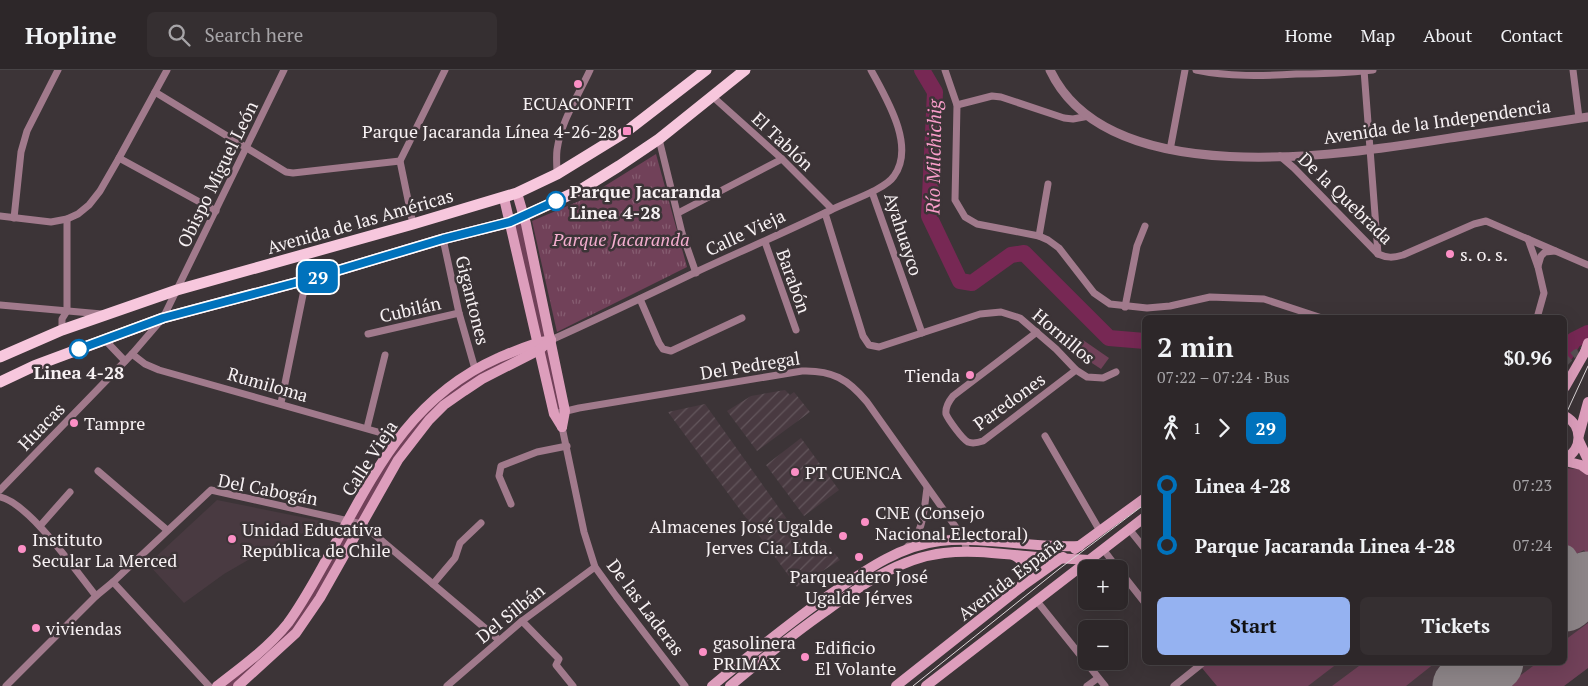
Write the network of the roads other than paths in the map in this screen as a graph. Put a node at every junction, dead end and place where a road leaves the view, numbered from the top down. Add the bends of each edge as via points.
1 (58, 70) edge
2 (167, 70) edge
3 (284, 70) edge
4 (445, 70) edge
5 (590, 70) edge
6 (706, 70) edge
7 (745, 70) edge
8 (871, 70) edge
9 (945, 70) edge
10 (1050, 70) edge
11 (1185, 70) edge
12 (1196, 70) edge
13 (1364, 70) edge
14 (1372, 70) edge
15 (1573, 70) edge
16 (155, 92) junction
17 (712, 96) junction
18 (957, 106) junction
19 (1088, 116) junction
20 (1583, 117) edge
21 (659, 139) junction
22 (246, 149) junction
23 (1170, 150) junction
24 (1370, 151) junction
25 (1280, 156) junction
26 (119, 158) junction
27 (782, 159) junction
28 (400, 161) junction
29 (557, 174) junction
30 (1048, 184) dead end
31 (517, 192) junction
32 (872, 192) junction
33 (504, 198) junction
34 (216, 211) junction
35 (828, 211) junction
36 (678, 214) junction
37 (0, 216) edge
38 (524, 216) junction
39 (14, 218) junction
40 (67, 219) junction
41 (510, 222) junction
42 (413, 224) junction
43 (1144, 226) dead end
44 (1039, 236) junction
45 (443, 239) junction
46 (1528, 239) junction
47 (765, 242) junction
48 (1556, 251) junction
49 (1378, 254) junction
50 (1588, 264) edge
51 (1538, 267) junction
52 (696, 273) junction
53 (306, 280) junction
54 (177, 290) junction
55 (640, 299) junction
56 (0, 305) edge
57 (1125, 307) junction
58 (67, 311) junction
59 (459, 313) junction
60 (106, 314) junction
61 (1313, 315) edge
62 (1538, 315) edge
63 (163, 318) junction
64 (742, 318) dead end
65 (62, 330) junction
66 (796, 330) dead end
67 (1037, 332) junction
68 (922, 333) junction
69 (368, 334) dead end
70 (105, 340) junction
71 (551, 340) junction
72 (538, 346) junction
73 (879, 347) joint
74 (1586, 347) edge
75 (132, 354) junction
76 (385, 355) dead end
77 (0, 357) edge
78 (125, 360) junction
79 (475, 369) junction
80 (1076, 370) junction
81 (1116, 372) dead end
82 (0, 382) edge
83 (1567, 384) edge
84 (1588, 402) edge
85 (281, 403) junction
86 (565, 411) junction
87 (554, 414) junction
88 (1567, 418) edge
89 (562, 427) junction
90 (367, 428) junction
91 (1045, 436) dead end
92 (399, 438) junction
93 (1579, 439) junction
94 (567, 446) junction
95 (1567, 458) edge
96 (1588, 460) edge
97 (1567, 461) edge
98 (1588, 470) edge
99 (98, 471) dead end
100 (927, 488) junction
101 (0, 490) edge
102 (70, 492) dead end
103 (0, 497) edge
104 (1142, 500) edge
105 (511, 504) dead end
106 (1142, 519) edge
107 (349, 520) junction
108 (481, 523) dead end
109 (362, 524) junction
110 (40, 526) junction
111 (1129, 529) junction
112 (168, 530) junction
113 (1100, 531) junction
114 (964, 540) junction
115 (1142, 545) edge
116 (1080, 546) junction
117 (1102, 549) junction
118 (903, 550) junction
119 (967, 551) junction
120 (1009, 554) junction
121 (1062, 558) junction
122 (1089, 560) joint
123 (1111, 560) edge
124 (595, 566) junction
125 (1078, 568) edge
126 (113, 582) junction
127 (1128, 582) edge
128 (433, 584) junction
129 (1021, 587) junction
130 (96, 596) junction
131 (1142, 599) edge
132 (1036, 600) junction
133 (522, 621) junction
134 (772, 637) junction
135 (499, 640) junction
136 (780, 645) junction
137 (1195, 666) edge
138 (1098, 678) junction
139 (929, 685) edge
140 (6, 686) edge
141 (209, 686) edge
142 (217, 686) edge
143 (238, 686) edge
144 (447, 686) edge
145 (573, 686) edge
146 (685, 686) edge
147 (712, 686) edge
148 (730, 686) edge
149 (896, 686) edge
150 (1088, 686) edge
151 (1105, 686) edge
152 (1174, 686) edge

1 - 39 street via 27,131
2 - 16 street
3 - 22 street, Obispo Miguel León
4 - 28 street
5 - 29 street via 561,134
6 - 29 main road, Avenida de las Américas via 627,131
7 - 17 main road
8 - 32 street, Ayahuayco via 896,121 902,153 894,178
9 - 18 street
10 - 19 street, Avenida de la Independencia via 1065,94
11 - 23 street
12 - 13 street via 1264,75
13 - 14 street
13 - 24 street
15 - 20 street
16 - 22 street
16 - 26 street
17 - 21 main road
17 - 27 street, El Tablón
18 - 19 street via 992,96 1064,118
18 - 44 street via 955,200 965,217 977,224
19 - 23 street, Avenida de la Independencia via 1137,141
20 - 24 street, Avenida de la Independencia
21 - 36 street
21 - 38 main road via 582,189
22 - 28 street via 290,173
22 - 34 street, Obispo Miguel León
23 - 25 street, Avenida de la Independencia via 1213,156
24 - 25 street, Avenida de la Independencia
24 - 49 street
25 - 49 street, De la Quebrada
26 - 34 street
26 - 40 street via 89,205
27 - 35 street, El Tablón
27 - 36 street
28 - 42 street
29 - 31 main road, Avenida de las Américas
30 - 44 street
31 - 33 main road, Avenida de las Américas
31 - 38 main road, De las Laderas
32 - 35 street, Calle Vieja
32 - 68 street, Ayahuayco
33 - 41 main road, De las Laderas
33 - 42 main road, Avenida de las Américas
34 - 54 street, Obispo Miguel León
35 - 47 street, Calle Vieja
35 - 73 street, El Tablón via 863,336 868,345
36 - 52 street
37 - 39 street
38 - 41 main road
38 - 71 main road, De las Laderas
39 - 40 street via 51,222
40 - 58 street
41 - 45 main road
41 - 72 main road, De las Laderas
42 - 54 main road, Avenida de las Américas
43 - 57 street
44 - 57 street via 1059,248 1094,294 1110,304
45 - 53 main road
45 - 59 street, Gigantones
46 - 48 street, De la Quebrada
46 - 49 street, De la Quebrada via 1486,221 1394,258
46 - 51 street
47 - 52 street, Calle Vieja
47 - 66 street, Barabón
48 - 50 street, De la Quebrada
48 - 51 street via 1545,252
51 - 62 street via 1544,293
52 - 55 street, Calle Vieja
53 - 63 main road
53 - 85 street
54 - 60 main road, Avenida de las Américas
54 - 63 street, Huacas
55 - 64 street via 659,343 663,349 671,351
55 - 71 street, Calle Vieja
56 - 58 street
57 - 61 street via 1170,306 1210,297 1256,298
58 - 60 street
58 - 65 street via 62,319
59 - 69 street, Cubilán
59 - 79 street, Gigantones
60 - 65 main road, Avenida de las Américas
63 - 70 main road
63 - 75 street, Huacas
65 - 77 main road, Avenida de las Américas
67 - 68 street, Hornillos via 1020,318 1001,312 980,314
67 - 80 street, Hornillos
67 - 80 street, Paredones via 949,400 946,415 962,438 975,444 983,441
68 - 73 street, Hornillos
70 - 78 street
70 - 82 main road
71 - 72 main road, Calle Vieja
71 - 86 main road, De las Laderas
72 - 79 main road, Calle Vieja
72 - 87 main road, De las Laderas
72 - 109 main road, Calle Vieja via 444,405 398,460
74 - 83 main road
75 - 78 street, Huacas
75 - 85 street, Rumiloma via 159,370
76 - 90 street
78 - 101 street, Huacas
79 - 92 main road, Calle Vieja via 439,394
80 - 81 street, Hornillos via 1094,378
84 - 93 main road
85 - 90 street, Rumiloma
86 - 87 street, Del Pedregal
86 - 89 main road, De las Laderas
86 - 100 street, Del Pedregal via 802,371 825,372 838,376 857,389
87 - 89 main road, De las Laderas
88 - 93 main road via 1574,423
89 - 94 street, De las Laderas
90 - 92 street, Rumiloma
91 - 113 street
92 - 107 main road, Calle Vieja
93 - 95 main road via 1575,451
93 - 96 main road
94 - 105 street via 537,452 501,466 499,476
94 - 124 street, De las Laderas via 584,532
97 - 98 main road
99 - 112 street
100 - 114 street, Del Pedregal
100 - 118 street via 918,534
102 - 110 street
103 - 110 street via 20,507
104 - 113 main road, Avenida España
106 - 111 main road, Avenida España
107 - 109 street, Del Cabogán
107 - 112 street, Del Cabogán via 210,490
107 - 142 main road, Calle Vieja via 308,594 286,624 266,646
108 - 128 street via 460,543 456,556
109 - 128 street
109 - 143 main road, Calle Vieja via 296,633
110 - 130 street
111 - 115 street
111 - 117 main road, Avenida España
112 - 126 street, Del Cabogán
113 - 116 main road, Avenida España
114 - 116 main road
114 - 118 main road via 930,543
114 - 119 street
116 - 121 main road, Avenida España
117 - 122 main road, Avenida España
117 - 123 street
118 - 134 main road via 841,587
119 - 120 main road
119 - 136 main road via 929,555 896,567 869,581
120 - 121 main road
120 - 129 main road via 1022,562 1025,575
121 - 122 main road
121 - 129 main road, Avenida España
124 - 133 street, Del Silbán
124 - 146 street, De las Laderas
125 - 132 main road, Avenida España
126 - 130 street, Del Cabogán
126 - 141 street
127 - 131 street
128 - 135 street
129 - 149 main road, Avenida España
130 - 140 street, Del Cabogán
132 - 138 street
132 - 139 main road, Avenida España
133 - 135 street, Del Silbán
133 - 145 street via 559,659 556,665
134 - 136 main road
134 - 147 main road
135 - 144 street, Del Silbán
136 - 148 main road
137 - 152 street
138 - 150 street
138 - 151 street

